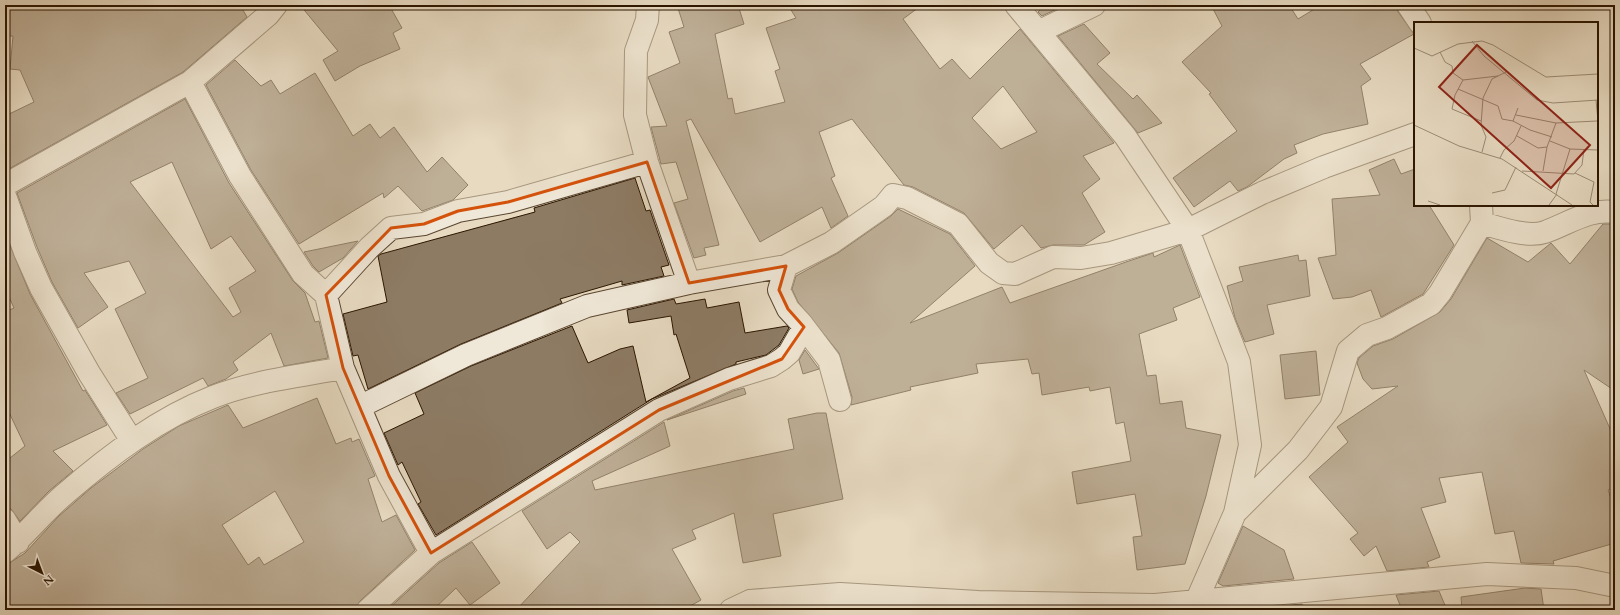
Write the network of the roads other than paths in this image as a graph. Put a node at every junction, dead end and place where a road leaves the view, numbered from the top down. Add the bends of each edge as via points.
1 (276, 5) edge
2 (648, 5) edge
3 (1016, 5) edge
4 (1094, 5) edge
5 (1408, 5) edge
6 (1419, 22) edge
7 (1040, 31) junction
8 (190, 82) junction
9 (1414, 134) edge
10 (647, 162) junction
11 (5, 185) edge
12 (5, 196) edge
13 (1615, 212) edge
14 (1482, 214) edge
15 (1188, 230) junction
16 (786, 266) junction
17 (689, 283) junction
18 (326, 295) junction
19 (804, 327) junction
20 (343, 368) junction
21 (840, 400) dead end
22 (361, 406) junction
23 (132, 441) junction
24 (1235, 513) junction
25 (5, 520) edge
26 (11, 547) edge
27 (431, 553) junction
28 (1615, 586) edge
29 (1196, 602) junction
30 (368, 610) edge
31 (731, 610) edge

1 - 8 street via 268,15
2 - 10 street via 647,20 636,51 635,115
3 - 7 street
4 - 7 street
5 - 6 street
7 - 15 street via 1125,136
8 - 11 street
8 - 18 street via 244,182 303,274
9 - 15 street via 1262,193
10 - 17 street
10 - 18 street via 508,202 458,211 424,224 391,228
12 - 23 street via 41,288 89,373
13 - 14 street via 1604,210 1579,216 1544,232 1510,232
14 - 24 street via 1432,304 1387,328 1367,335 1348,351 1331,407 1298,450
15 - 16 street via 1111,253 1081,258 1053,257 1015,274 1003,273 989,263 958,224 908,198 893,195 884,206 831,243
15 - 24 street via 1239,362 1250,445
16 - 17 street
16 - 19 street via 779,290 788,309
17 - 22 street via 587,306 466,355
18 - 20 street
19 - 21 street via 829,360
19 - 27 street via 789,353 771,366 728,379 660,410
20 - 22 street
20 - 23 street via 255,385 213,397 168,419
22 - 27 street via 389,476
23 - 26 street via 65,494
24 - 29 street
25 - 26 street
27 - 30 street
28 - 29 street via 1576,578 1487,574
29 - 31 street via 1155,605 986,602 840,594 750,601

